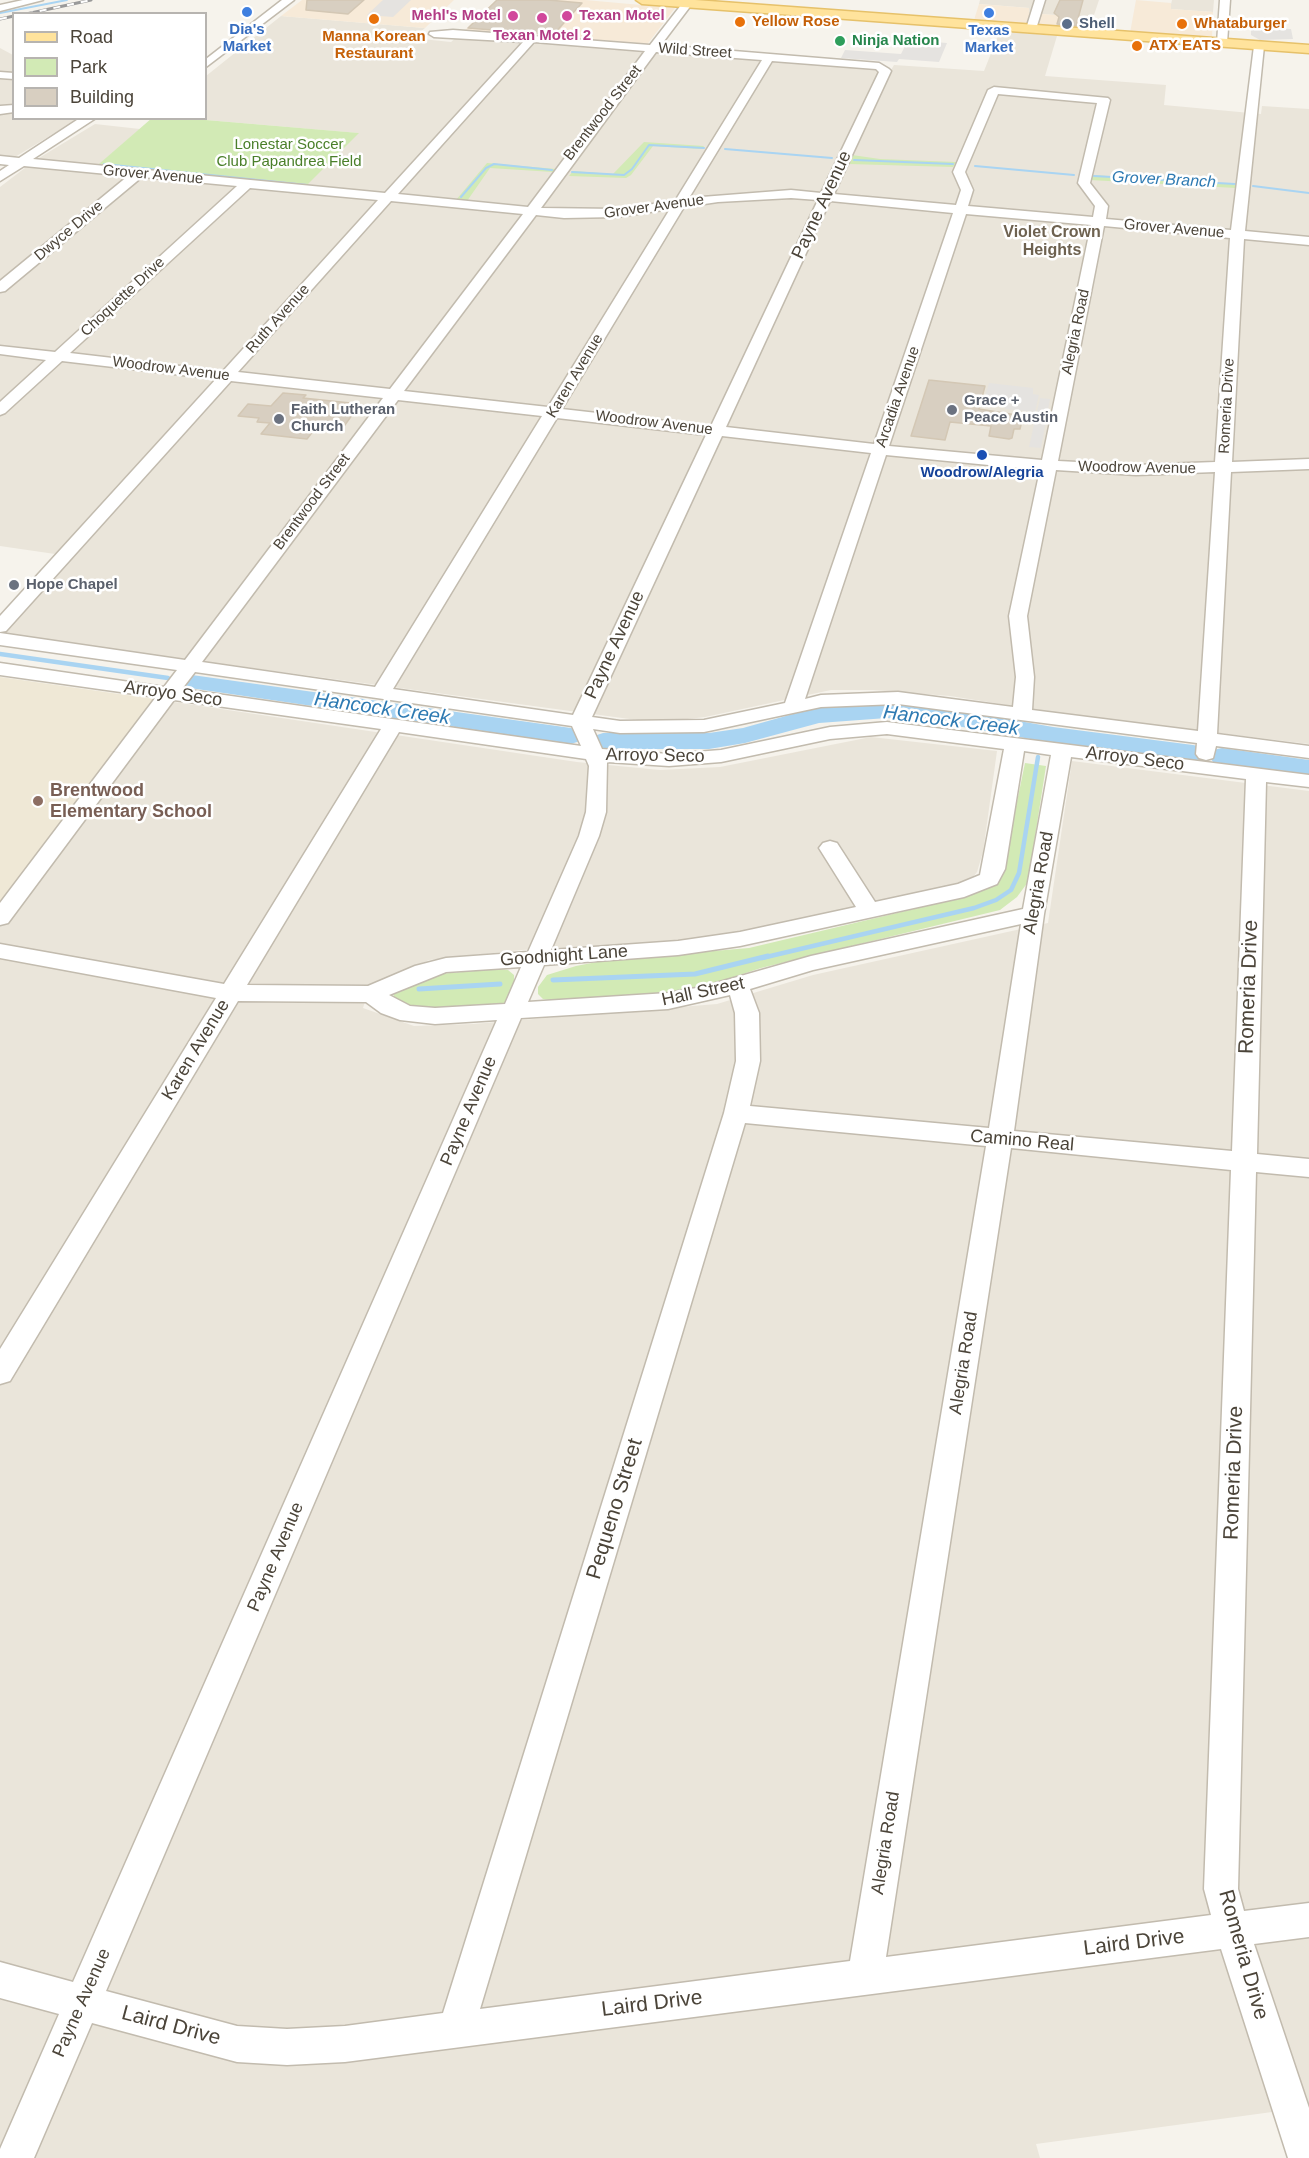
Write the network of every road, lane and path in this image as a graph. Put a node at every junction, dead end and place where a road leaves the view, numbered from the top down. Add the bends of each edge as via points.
1 (38, 0) edge
2 (289, 0) edge
3 (642, 0) edge
4 (1040, 0) edge
5 (1225, 0) edge
6 (688, 2) edge
7 (0, 8) edge
8 (1031, 29) junction
9 (434, 34) dead end
10 (531, 39) junction
11 (1222, 43) junction
12 (1259, 46) junction
13 (653, 48) junction
14 (1309, 49) edge
15 (224, 50) junction
16 (207, 53) edge
17 (769, 57) junction
18 (207, 63) edge
19 (884, 68) joint
20 (994, 90) joint
21 (86, 120) edge
22 (0, 160) edge
23 (20, 162) junction
24 (138, 174) junction
25 (0, 177) edge
26 (247, 184) junction
27 (826, 197) junction
28 (388, 198) junction
29 (680, 204) junction
30 (962, 209) junction
31 (532, 211) junction
32 (1098, 222) junction
33 (1237, 234) junction
34 (1309, 241) edge
35 (0, 288) edge
36 (0, 350) edge
37 (59, 356) junction
38 (226, 375) junction
39 (393, 394) junction
40 (0, 410) edge
41 (553, 412) junction
42 (715, 430) junction
43 (880, 449) junction
44 (1309, 464) edge
45 (1048, 466) junction
46 (1223, 469) junction
47 (0, 627) edge
48 (0, 639) edge
49 (190, 666) junction
50 (0, 669) edge
51 (381, 693) junction
52 (168, 694) junction
53 (793, 707) junction
54 (1022, 713) junction
55 (580, 721) junction
56 (392, 727) junction
57 (1207, 739) junction
58 (1015, 743) junction
59 (1062, 750) junction
60 (1309, 752) edge
61 (592, 754) junction
62 (1205, 768) junction
63 (1256, 774) junction
64 (1309, 781) edge
65 (830, 848) dead end
66 (870, 910) junction
67 (1033, 914) junction
68 (0, 918) edge
69 (0, 951) edge
70 (538, 957) junction
71 (738, 986) junction
72 (231, 993) junction
73 (371, 994) junction
74 (513, 1010) junction
75 (736, 1113) junction
76 (1000, 1139) junction
77 (1243, 1162) junction
78 (1309, 1168) edge
79 (0, 1373) edge
80 (1309, 1920) edge
81 (1232, 1930) junction
82 (865, 1977) junction
83 (0, 1980) edge
84 (82, 2003) junction
85 (456, 2030) junction
86 (15, 2158) edge
87 (1307, 2158) edge

1 - 7 street
2 - 15 street
3 - 6 main road
4 - 8 street
5 - 11 street
6 - 8 main road
6 - 13 street, Brentwood Street
8 - 11 main road
9 - 10 street, Wild Street
10 - 13 street, Wild Street
10 - 28 street, Ruth Avenue
11 - 12 main road
12 - 14 main road
12 - 33 street, Romeria Drive
13 - 17 street, Wild Street
13 - 31 street, Brentwood Street
15 - 16 street
15 - 18 street
17 - 19 street, Wild Street
17 - 29 street, Karen Avenue
19 - 27 street, Payne Avenue
20 - 30 street, Arcadia Avenue via 959,172 967,190
20 - 32 street, Alegria Road via 1104,99 1084,183 1102,206
21 - 23 street
22 - 23 street, Grover Avenue
23 - 24 street, Grover Avenue
23 - 25 street
24 - 26 street, Grover Avenue
24 - 35 street, Dwyce Drive
26 - 28 street, Grover Avenue
26 - 37 street, Choquette Drive
27 - 29 street, Grover Avenue via 766,194
27 - 30 street, Grover Avenue
27 - 42 street, Payne Avenue
28 - 31 street, Grover Avenue
28 - 38 street, Ruth Avenue
29 - 31 street, Grover Avenue via 593,214
29 - 41 street, Karen Avenue
30 - 32 street, Grover Avenue
30 - 43 street, Arcadia Avenue
31 - 39 street, Brentwood Street
32 - 33 street, Grover Avenue
32 - 45 street, Alegria Road
33 - 34 street, Grover Avenue
33 - 46 street, Romeria Drive
36 - 37 street, Woodrow Avenue
37 - 38 street, Woodrow Avenue
37 - 40 street, Choquette Drive
38 - 39 street, Woodrow Avenue
38 - 47 street, Ruth Avenue
39 - 41 street, Woodrow Avenue
39 - 49 street, Brentwood Street
41 - 42 street, Woodrow Avenue
41 - 51 street, Karen Avenue
42 - 43 street, Woodrow Avenue
42 - 55 street, Payne Avenue
43 - 45 street, Woodrow Avenue
43 - 53 street, Arcadia Avenue
44 - 46 street, Woodrow Avenue
45 - 46 street, Woodrow Avenue
45 - 54 street, Alegria Road via 1018,616 1025,676
46 - 57 street, Romeria Drive
48 - 49 street, Arroyo Seco
49 - 51 street, Arroyo Seco
49 - 52 street, Brentwood Street
50 - 52 street, Arroyo Seco
51 - 55 street, Arroyo Seco
52 - 56 street, Arroyo Seco
52 - 68 street, Brentwood Street
53 - 54 street, Arroyo Seco via 836,700 891,698
53 - 55 street, Arroyo Seco via 718,724 673,729 620,728
54 - 57 street, Arroyo Seco
55 - 61 street, Payne Avenue
56 - 61 street, Arroyo Seco
56 - 72 street, Karen Avenue
57 - 60 street, Arroyo Seco
57 - 62 street, Romeria Drive
58 - 59 street, Arroyo Seco
58 - 61 street, Arroyo Seco via 910,729 866,728 721,756 645,759
58 - 66 street, Goodnight Lane via 994,869 989,879 964,890
59 - 62 street, Arroyo Seco
59 - 67 street, Alegria Road
61 - 70 street, Payne Avenue via 599,766 594,824
62 - 63 street, Arroyo Seco
63 - 64 street, Arroyo Seco
63 - 77 street, Romeria Drive
65 - 66 street
66 - 70 street, Goodnight Lane via 705,946
67 - 71 street, Hall Street via 811,963
67 - 76 street, Alegria Road
69 - 72 street, Goodnight Lane
70 - 73 street, Goodnight Lane via 446,965
70 - 74 street, Payne Avenue
71 - 74 street, Hall Street via 668,1001
71 - 75 street, Pequeno Street via 747,1013 748,1061
72 - 73 street, Goodnight Lane
72 - 79 street, Karen Avenue
73 - 74 street, Hall Street via 408,1014 435,1016
74 - 84 street, Payne Avenue
75 - 76 street, Camino Real
75 - 85 street, Pequeno Street
76 - 77 street, Camino Real
76 - 82 street, Alegria Road
77 - 78 street, Camino Real
77 - 81 street, Romeria Drive via 1221,1889
80 - 81 street, Laird Drive
81 - 82 street, Laird Drive
81 - 87 street, Romeria Drive
82 - 85 street, Laird Drive
83 - 84 street, Laird Drive
84 - 85 street, Laird Drive via 237,2044 345,2044
84 - 86 street, Payne Avenue

